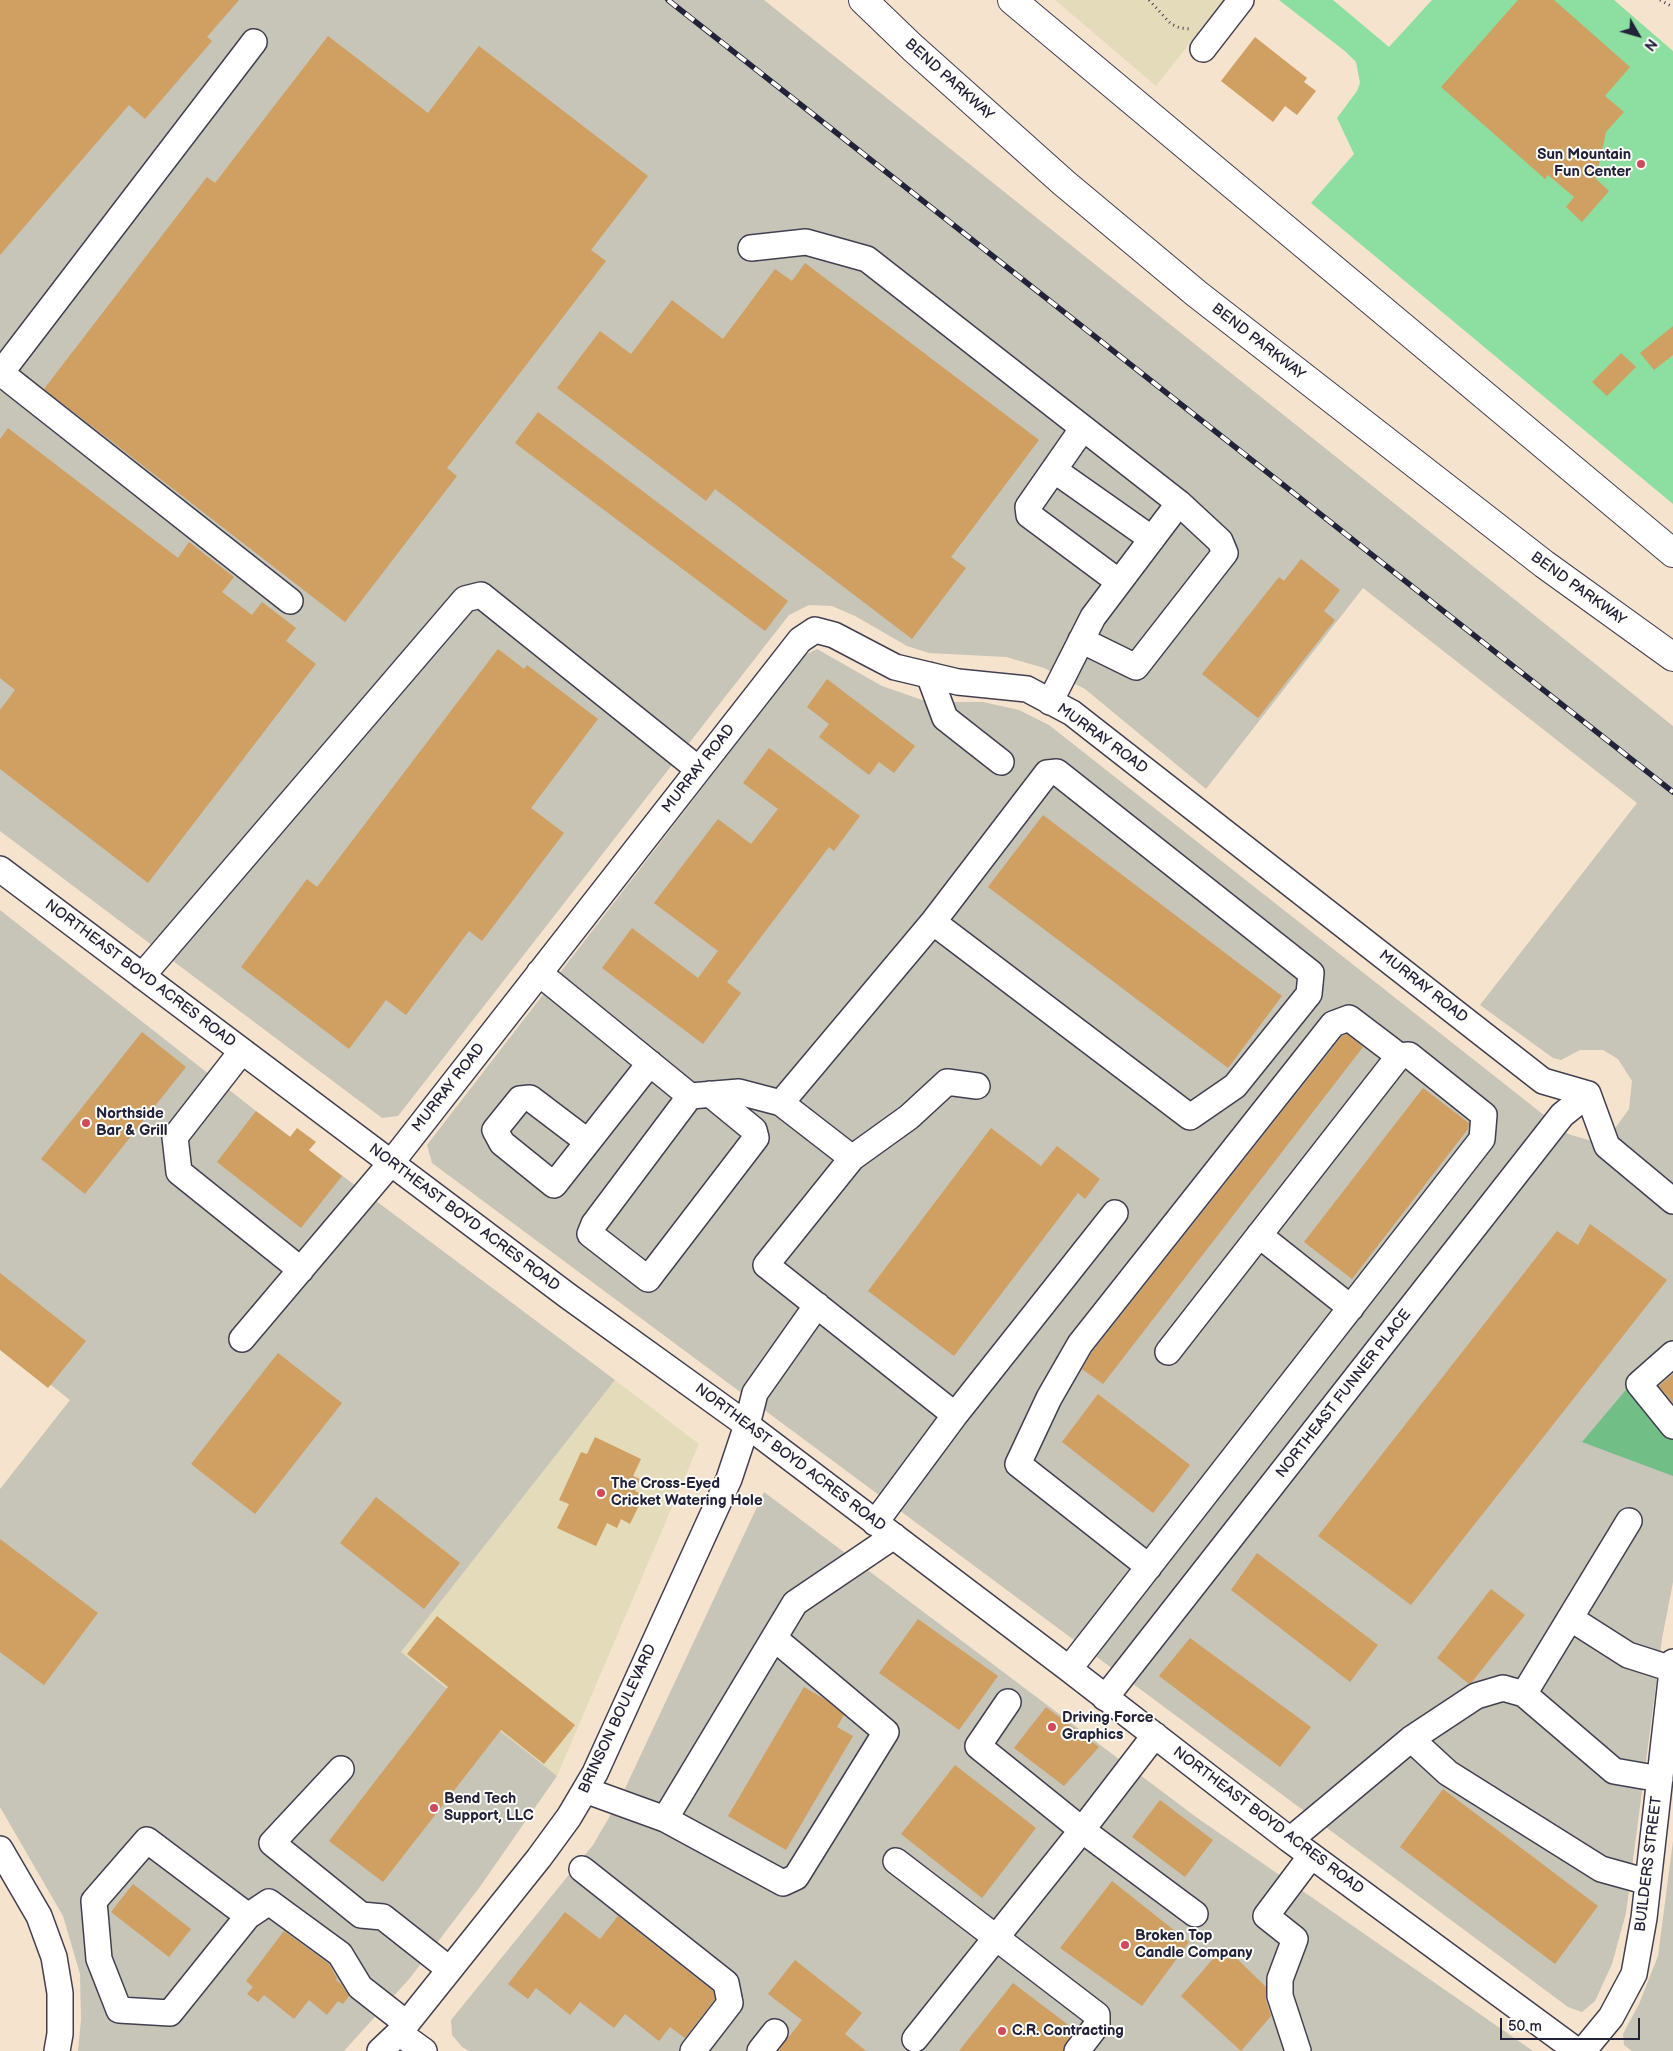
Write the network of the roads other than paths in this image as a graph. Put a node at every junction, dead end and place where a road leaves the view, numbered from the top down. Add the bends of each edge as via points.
1 (854, 0) edge
2 (864, 0) edge
3 (1012, 0) edge
4 (1241, 0) edge
5 (1201, 37) road end
6 (254, 42) dead end
7 (913, 48) junction
8 (751, 248) dead end
9 (1, 373) edge
10 (1083, 428) junction
11 (1054, 470) junction
12 (1179, 503) junction
13 (1152, 540) junction
14 (1673, 553) edge
15 (1120, 582) junction
16 (290, 601) dead end
17 (1081, 640) junction
18 (1673, 657) edge
19 (929, 675) junction
20 (1050, 702) junction
21 (1001, 762) dead end
22 (698, 769) junction
23 (0, 869) edge
24 (933, 922) junction
25 (539, 973) junction
26 (142, 976) junction
27 (242, 1050) junction
28 (1399, 1056) junction
29 (650, 1063) junction
30 (977, 1086) dead end
31 (1588, 1094) junction
32 (700, 1095) junction
33 (781, 1103) junction
34 (588, 1142) dead end
35 (852, 1158) junction
36 (391, 1163) junction
37 (1668, 1187) edge
38 (1115, 1212) dead end
39 (1259, 1235) junction
40 (300, 1270) junction
41 (817, 1305) junction
42 (1351, 1308) junction
43 (242, 1339) dead end
44 (1168, 1352) dead end
45 (1673, 1354) edge
46 (955, 1415) junction
47 (748, 1426) junction
48 (1673, 1426) edge
49 (1629, 1521) dead end
50 (885, 1529) junction
51 (1149, 1567) junction
52 (1570, 1618) junction
53 (774, 1638) junction
54 (1673, 1665) edge
55 (1069, 1669) junction
56 (1524, 1694) junction
57 (1105, 1698) junction
58 (1008, 1702) dead end
59 (1155, 1735) junction
60 (1411, 1739) junction
61 (341, 1769) dead end
62 (1660, 1779) junction
63 (585, 1790) junction
64 (665, 1819) junction
65 (1082, 1830) junction
66 (1290, 1840) junction
67 (0, 1849) edge
68 (1312, 1856) junction
69 (896, 1861) dead end
70 (582, 1869) dead end
71 (1648, 1882) junction
72 (1195, 1914) dead end
73 (248, 1916) junction
74 (997, 1937) junction
75 (449, 1969) junction
76 (402, 2028) junction
77 (915, 2039) dead end
78 (57, 2051) edge
79 (380, 2051) edge
80 (424, 2051) edge
81 (693, 2051) edge
82 (1077, 2051) edge
83 (1298, 2051) edge
84 (1577, 2051) edge
85 (1583, 2051) edge

1 - 7 highway
2 - 7 highway, BEND PARKWAY
3 - 14 highway
4 - 5 street
6 - 9 street
7 - 18 highway, BEND PARKWAY via 1064,183 1197,294 1536,558
8 - 10 street via 806,242 866,259
9 - 16 street
10 - 11 street
10 - 12 street
11 - 13 street
11 - 15 street via 1028,507 1029,515
12 - 13 street
12 - 17 street via 1220,541 1225,553 1136,667
13 - 15 street
15 - 17 street via 1093,617
17 - 20 street
19 - 20 street, MURRAY ROAD via 958,682 1027,690
19 - 21 street via 945,718
19 - 22 street, MURRAY ROAD via 895,667 834,635 815,630 800,640
20 - 31 street, MURRAY ROAD via 1072,714 1543,1081
22 - 25 street, MURRAY ROAD
22 - 26 street via 481,595 465,599
23 - 26 street, NORTHEAST BOYD ACRES ROAD
24 - 24 street via 1046,772 1058,772 1311,973 1310,994 1235,1086 1190,1117
24 - 33 street
25 - 29 street
25 - 36 street, MURRAY ROAD
26 - 27 street, NORTHEAST BOYD ACRES ROAD
27 - 36 street, NORTHEAST BOYD ACRES ROAD
27 - 40 street via 175,1138 179,1172
28 - 39 street
28 - 42 street via 1409,1055 1484,1115 1482,1139
28 - 51 street via 1349,1018 1333,1024 1080,1344 1049,1398 1018,1464
29 - 32 street
29 - 34 street
30 - 35 street via 947,1082 909,1116
31 - 37 street via 1607,1146
31 - 57 street, NORTHEAST FUNNER PLACE via 1562,1115
32 - 32 street via 754,1130 756,1138 648,1279 590,1234 594,1224
32 - 33 street via 740,1092
33 - 35 street
35 - 41 street via 766,1265
36 - 40 street, MURRAY ROAD
36 - 47 street, NORTHEAST BOYD ACRES ROAD
38 - 46 street
39 - 42 street
39 - 44 street
40 - 43 street, MURRAY ROAD
41 - 46 street
41 - 47 street, BRINSON BOULEVARD via 755,1393
42 - 51 street
45 - 48 street via 1639,1384
46 - 50 street
47 - 50 street, NORTHEAST BOYD ACRES ROAD
47 - 63 street, BRINSON BOULEVARD via 729,1479
49 - 52 street
50 - 53 street via 795,1603
50 - 55 street, NORTHEAST BOYD ACRES ROAD
51 - 55 street
52 - 54 street via 1628,1654
52 - 56 street
53 - 64 street
53 - 64 street via 886,1732 796,1877 783,1883
54 - 62 street, BUILDERS STREET
55 - 57 street, NORTHEAST BOYD ACRES ROAD
56 - 60 street via 1503,1688 1476,1696
56 - 62 street via 1614,1771
57 - 59 street, NORTHEAST BOYD ACRES ROAD
58 - 65 street via 978,1746
59 - 65 street
59 - 66 street, NORTHEAST BOYD ACRES ROAD
60 - 66 street
60 - 71 street via 1448,1773 1601,1869
61 - 75 street via 272,1842 361,1915 383,1917
62 - 71 street, BUILDERS STREET
63 - 64 street
63 - 75 street, BRINSON BOULEVARD via 539,1858
65 - 72 street
65 - 74 street
66 - 68 street, NORTHEAST BOYD ACRES ROAD
67 - 78 street via 39,1916 54,1957 60,1993
68 - 83 street via 1266,1916 1296,1939 1280,1979 1280,1996
68 - 84 street, NORTHEAST BOYD ACRES ROAD
69 - 74 street
70 - 81 street via 726,1983 730,2003
71 - 85 street, BUILDERS STREET via 1634,1974 1611,2017
73 - 73 street via 147,1840 94,1901 99,1960 119,2010 170,2013
73 - 76 street via 269,1902 340,1954 360,1987
74 - 77 street
74 - 82 street via 1097,2015 1097,2026
75 - 76 street, BRINSON BOULEVARD
76 - 79 street, BRINSON BOULEVARD
76 - 80 street

